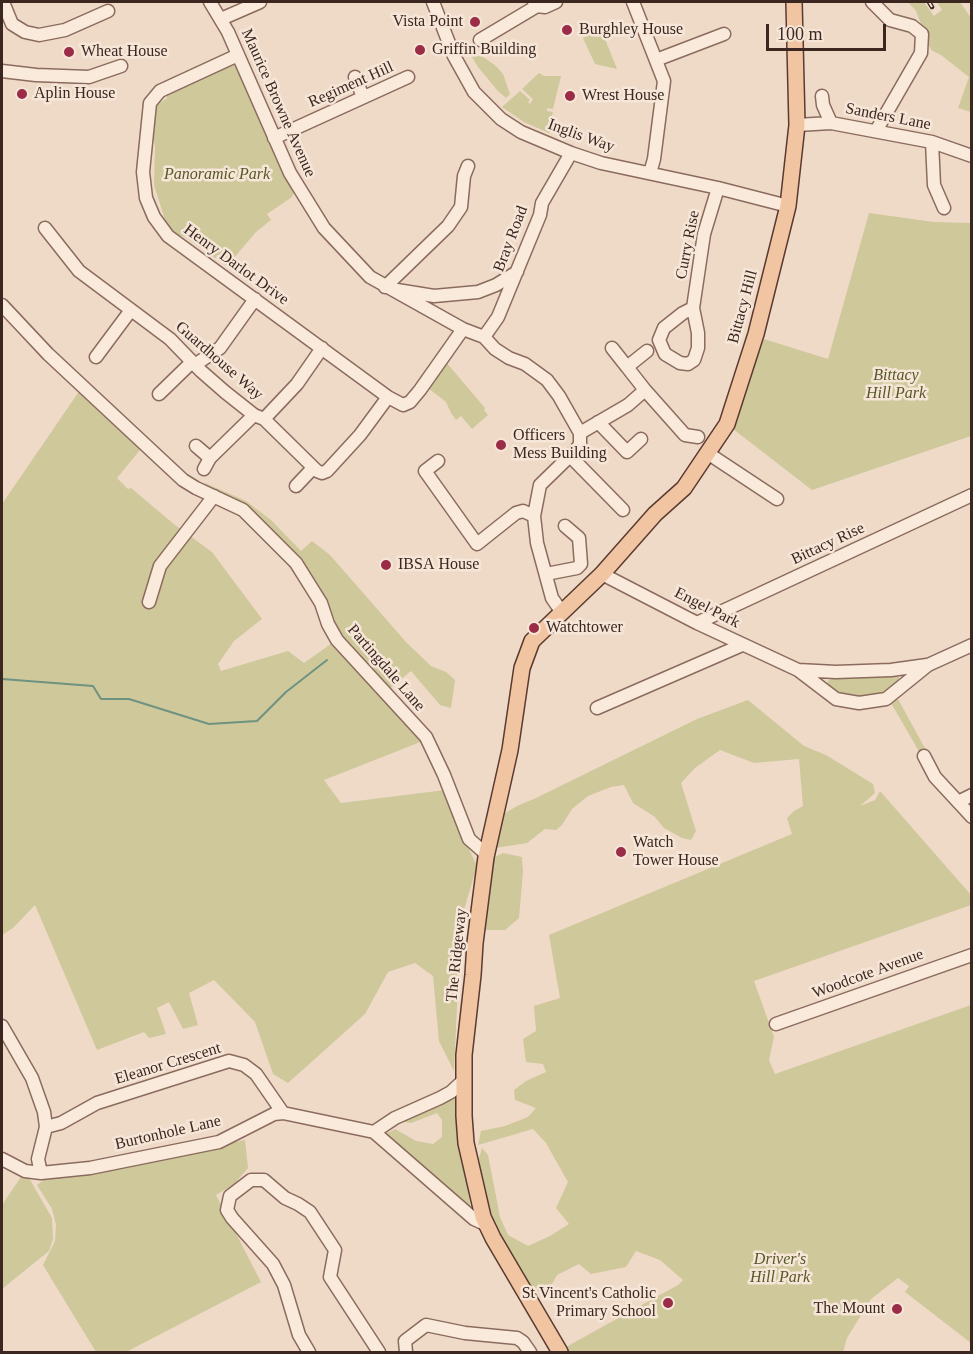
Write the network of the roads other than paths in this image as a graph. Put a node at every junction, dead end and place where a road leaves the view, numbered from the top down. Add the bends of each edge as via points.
1 (3, 2) edge
2 (210, 2) edge
3 (260, 2) edge
4 (434, 2) edge
5 (556, 2) edge
6 (633, 2) edge
7 (794, 2) edge
8 (872, 2) edge
9 (535, 4) edge
10 (108, 11) dead end
11 (221, 19) junction
12 (724, 34) dead end
13 (480, 40) dead end
14 (238, 55) junction
15 (656, 60) junction
16 (121, 66) dead end
17 (2, 71) edge
18 (354, 77) dead end
19 (408, 77) dead end
20 (822, 96) dead end
21 (363, 97) junction
22 (831, 123) junction
23 (797, 125) junction
24 (876, 131) junction
25 (274, 138) junction
26 (932, 142) junction
27 (571, 153) junction
28 (972, 156) edge
29 (468, 166) dead end
30 (650, 173) junction
31 (718, 188) junction
32 (788, 206) junction
33 (944, 208) dead end
34 (45, 228) dead end
35 (517, 272) junction
36 (385, 287) junction
37 (255, 299) junction
38 (2, 305) edge
39 (693, 308) dead end
40 (131, 310) junction
41 (463, 329) junction
42 (484, 337) junction
43 (322, 348) junction
44 (612, 348) dead end
45 (647, 351) dead end
46 (96, 357) dead end
47 (194, 363) junction
48 (627, 367) junction
49 (645, 390) junction
50 (159, 394) dead end
51 (388, 397) junction
52 (259, 417) junction
53 (598, 423) junction
54 (580, 433) junction
55 (698, 437) dead end
56 (641, 439) dead end
57 (196, 446) dead end
58 (709, 454) junction
59 (570, 456) junction
60 (438, 461) dead end
61 (313, 468) junction
62 (296, 486) dead end
63 (972, 495) edge
64 (214, 496) junction
65 (777, 499) dead end
66 (623, 510) dead end
67 (534, 516) junction
68 (565, 526) dead end
69 (546, 574) junction
70 (602, 574) junction
71 (149, 602) dead end
72 (561, 611) junction
73 (698, 623) junction
74 (742, 645) junction
75 (972, 645) edge
76 (928, 665) junction
77 (798, 670) junction
78 (597, 708) dead end
79 (924, 756) dead end
80 (972, 795) edge
81 (958, 802) junction
82 (972, 817) edge
83 (486, 854) junction
84 (972, 955) edge
85 (776, 1024) dead end
86 (2, 1026) edge
87 (464, 1080) junction
88 (283, 1113) junction
89 (46, 1127) junction
90 (374, 1132) junction
91 (2, 1159) edge
92 (41, 1173) junction
93 (487, 1225) junction
94 (309, 1353) edge
95 (379, 1353) edge
96 (406, 1353) edge
97 (530, 1353) edge
98 (560, 1353) edge

1 - 10 street via 12,24 39,35 65,30
2 - 11 street, Maurice Browne Avenue
3 - 11 street
4 - 27 street, Inglis Way via 454,56 474,92 501,119 521,132
5 - 9 street via 545,7
6 - 15 street
7 - 23 main road, Bittacy Hill
8 - 24 street via 890,20 912,26 922,34 921,53
9 - 13 street
11 - 14 street, Maurice Browne Avenue
12 - 15 street
14 - 25 street, Maurice Browne Avenue
14 - 37 street, Henry Darlot Drive via 160,91 150,103 142,172 146,198 168,236
15 - 30 street via 664,81
16 - 17 street via 89,77
18 - 21 street
19 - 21 street, Regiment Hill
20 - 22 street
21 - 25 street, Regiment Hill
22 - 23 street, Sanders Lane
22 - 24 street, Sanders Lane
23 - 32 main road, Bittacy Hill
24 - 26 street, Sanders Lane
25 - 36 street, Maurice Browne Avenue via 297,186 324,228 357,265
26 - 28 street, Sanders Lane
26 - 33 street via 934,185
27 - 30 street, Inglis Way
27 - 35 street, Bray Road via 542,203
29 - 36 street via 461,207 448,226
30 - 31 street, Inglis Way
31 - 32 street, Inglis Way
31 - 39 street, Curry Rise via 704,234
32 - 58 main road, Bittacy Hill via 756,334 727,424
34 - 40 street, Guardhouse Way via 79,271
35 - 36 street via 478,292 434,296
35 - 42 street, Bray Road
36 - 41 street, Maurice Browne Avenue
37 - 43 street, Henry Darlot Drive
37 - 47 street via 220,348
38 - 64 street, Partingdale Lane via 143,445 183,480
40 - 46 street
40 - 47 street, Guardhouse Way
41 - 42 street, Maurice Browne Avenue
41 - 51 street via 410,402 403,405
42 - 54 street, Maurice Browne Avenue via 495,349 547,380
43 - 51 street, Henry Darlot Drive
43 - 52 street via 297,384
44 - 48 street
45 - 48 street
47 - 50 street
47 - 52 street, Guardhouse Way
48 - 49 street
49 - 53 street
49 - 55 street via 685,435
51 - 61 street via 327,471 322,473
52 - 57 street via 207,464
52 - 61 street, Guardhouse Way
53 - 54 street
53 - 56 street via 627,452
54 - 59 street via 580,444
58 - 65 street
58 - 70 main road, Bittacy Hill via 684,488 655,514
59 - 66 street
59 - 67 street via 540,486
60 - 67 street via 425,471 477,544 516,513 523,511
61 - 62 street
63 - 73 street, Bittacy Rise
64 - 71 street via 160,566
64 - 83 street, Partingdale Lane via 243,510 296,563 321,603 337,640 426,737 470,839
67 - 69 street
68 - 69 street via 579,538 581,564
69 - 72 street via 552,598
70 - 72 main road, The Ridgeway
70 - 73 street, Engel Park
72 - 83 main road, The Ridgeway via 532,641 522,668 510,750
73 - 74 street, Engel Park
74 - 77 street, Engel Park
74 - 78 street
75 - 76 street, Engel Park
76 - 77 street, Engel Park via 891,670
76 - 77 street, Engel Park via 886,699 859,703 836,699
79 - 81 street via 935,777
80 - 81 street
81 - 82 street
83 - 87 main road, The Ridgeway
84 - 85 street, Woodcote Avenue
86 - 89 street via 36,1088
87 - 90 street via 449,1093 394,1118
87 - 93 main road, The Ridgeway via 466,1143
88 - 89 street, Eleanor Crescent via 256,1074 229,1061 97,1103
88 - 90 street
88 - 92 street, Burtonhole Lane via 219,1142 90,1168
89 - 92 street via 38,1159
90 - 93 street via 474,1219
91 - 92 street, Burtonhole Lane via 24,1171
93 - 98 main road, The Ridgeway
94 - 95 street via 273,1264 227,1210 230,1197 251,1180 264,1180 310,1212 334,1250 330,1277
96 - 97 street via 405,1341 426,1325 517,1338

